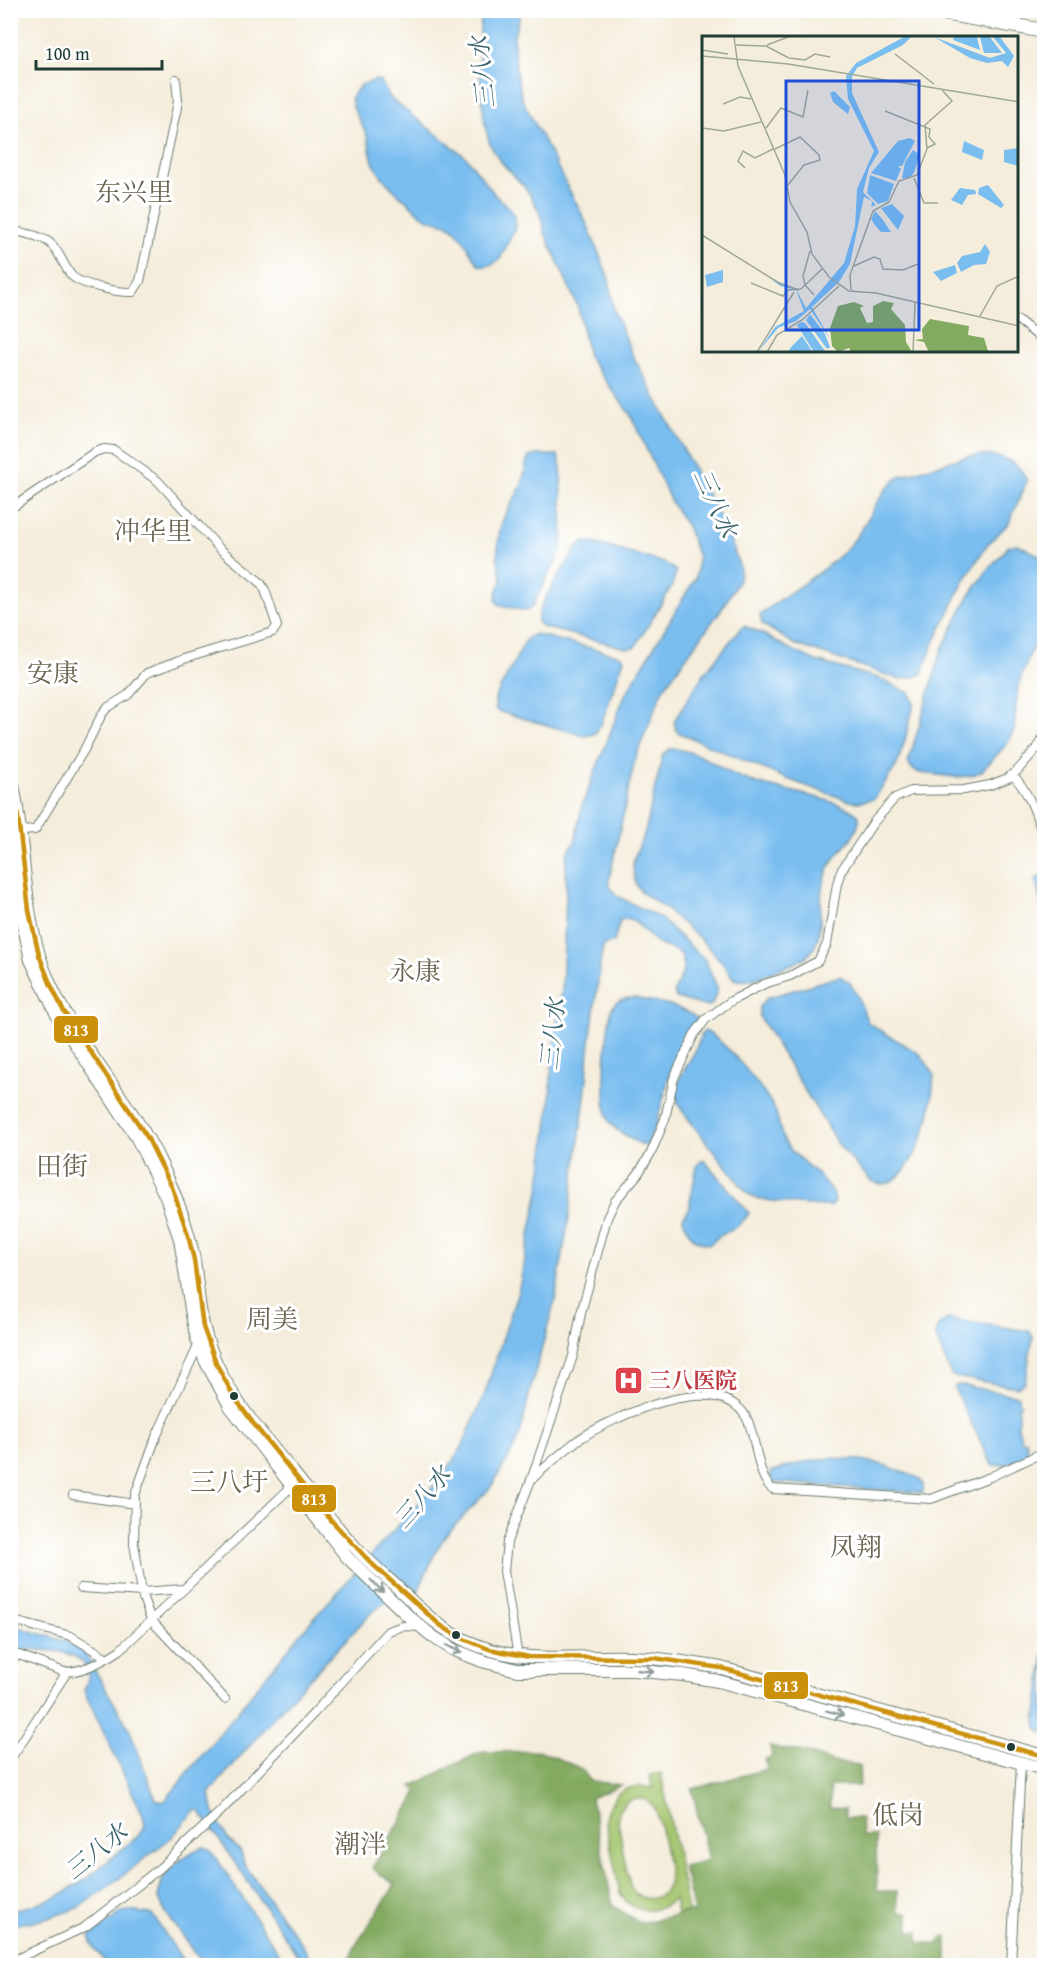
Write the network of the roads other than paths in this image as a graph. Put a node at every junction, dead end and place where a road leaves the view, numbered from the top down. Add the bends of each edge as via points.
1 (927, 10) edge
2 (1044, 31) edge
3 (176, 79) dead end
4 (10, 230) edge
5 (1019, 322) edge
6 (1044, 341) edge
7 (10, 509) edge
8 (1044, 735) edge
9 (10, 772) edge
10 (1013, 774) junction
11 (10, 817) edge
12 (21, 831) junction
13 (1044, 838) edge
14 (199, 1344) junction
15 (1044, 1452) edge
16 (531, 1480) junction
17 (292, 1486) junction
18 (73, 1495) dead end
19 (135, 1504) junction
20 (81, 1588) dead end
21 (183, 1589) junction
22 (142, 1592) junction
23 (10, 1620) edge
24 (150, 1620) junction
25 (421, 1627) junction
26 (518, 1657) junction
27 (107, 1658) junction
28 (10, 1661) edge
29 (67, 1672) junction
30 (225, 1699) dead end
31 (1044, 1756) edge
32 (10, 1760) edge
33 (1021, 1763) junction
34 (1044, 1769) edge
35 (10, 1962) edge
36 (1011, 1965) edge

1 - 2 highway
3 - 4 street via 176,112 140,281 133,292 78,281 52,244
5 - 6 street
7 - 12 street via 95,452 114,450 158,481 220,549 260,582 277,626 273,632 147,673 128,695 102,714 35,830
8 - 10 street
9 - 12 main road
10 - 13 street via 1023,784
10 - 16 street via 977,788 910,791 895,798 873,822 841,871 827,944 818,962 731,1001 699,1027 674,1078 665,1119 651,1153 607,1218 573,1356
11 - 14 main road via 20,906 31,960 59,1019 137,1138 166,1197 180,1239
12 - 26 main road via 28,904 40,957 66,1015 144,1133 175,1194 189,1236 206,1336 237,1401 356,1548 416,1606 458,1637
14 - 17 main road via 230,1406
14 - 19 street via 156,1437
15 - 16 street via 931,1499 773,1489 764,1480 744,1413 727,1400 699,1396 671,1400 606,1424 569,1447
16 - 26 street via 507,1542 504,1561
17 - 21 street
17 -> 25 main road via 347,1557
18 - 19 street
19 - 22 street via 134,1545
20 - 22 street
21 - 22 street
21 - 24 street
22 - 24 street
23 - 27 street via 72,1636
24 - 27 street
24 - 30 street
25 -> 33 main road via 458,1652 505,1668 633,1670 718,1681
25 - 35 street via 403,1626 388,1631 221,1811 160,1868 85,1927
26 - 31 main road via 634,1657 721,1668
27 - 29 street
28 - 29 street via 19,1655
29 - 32 street
33 - 34 main road
33 - 36 street

